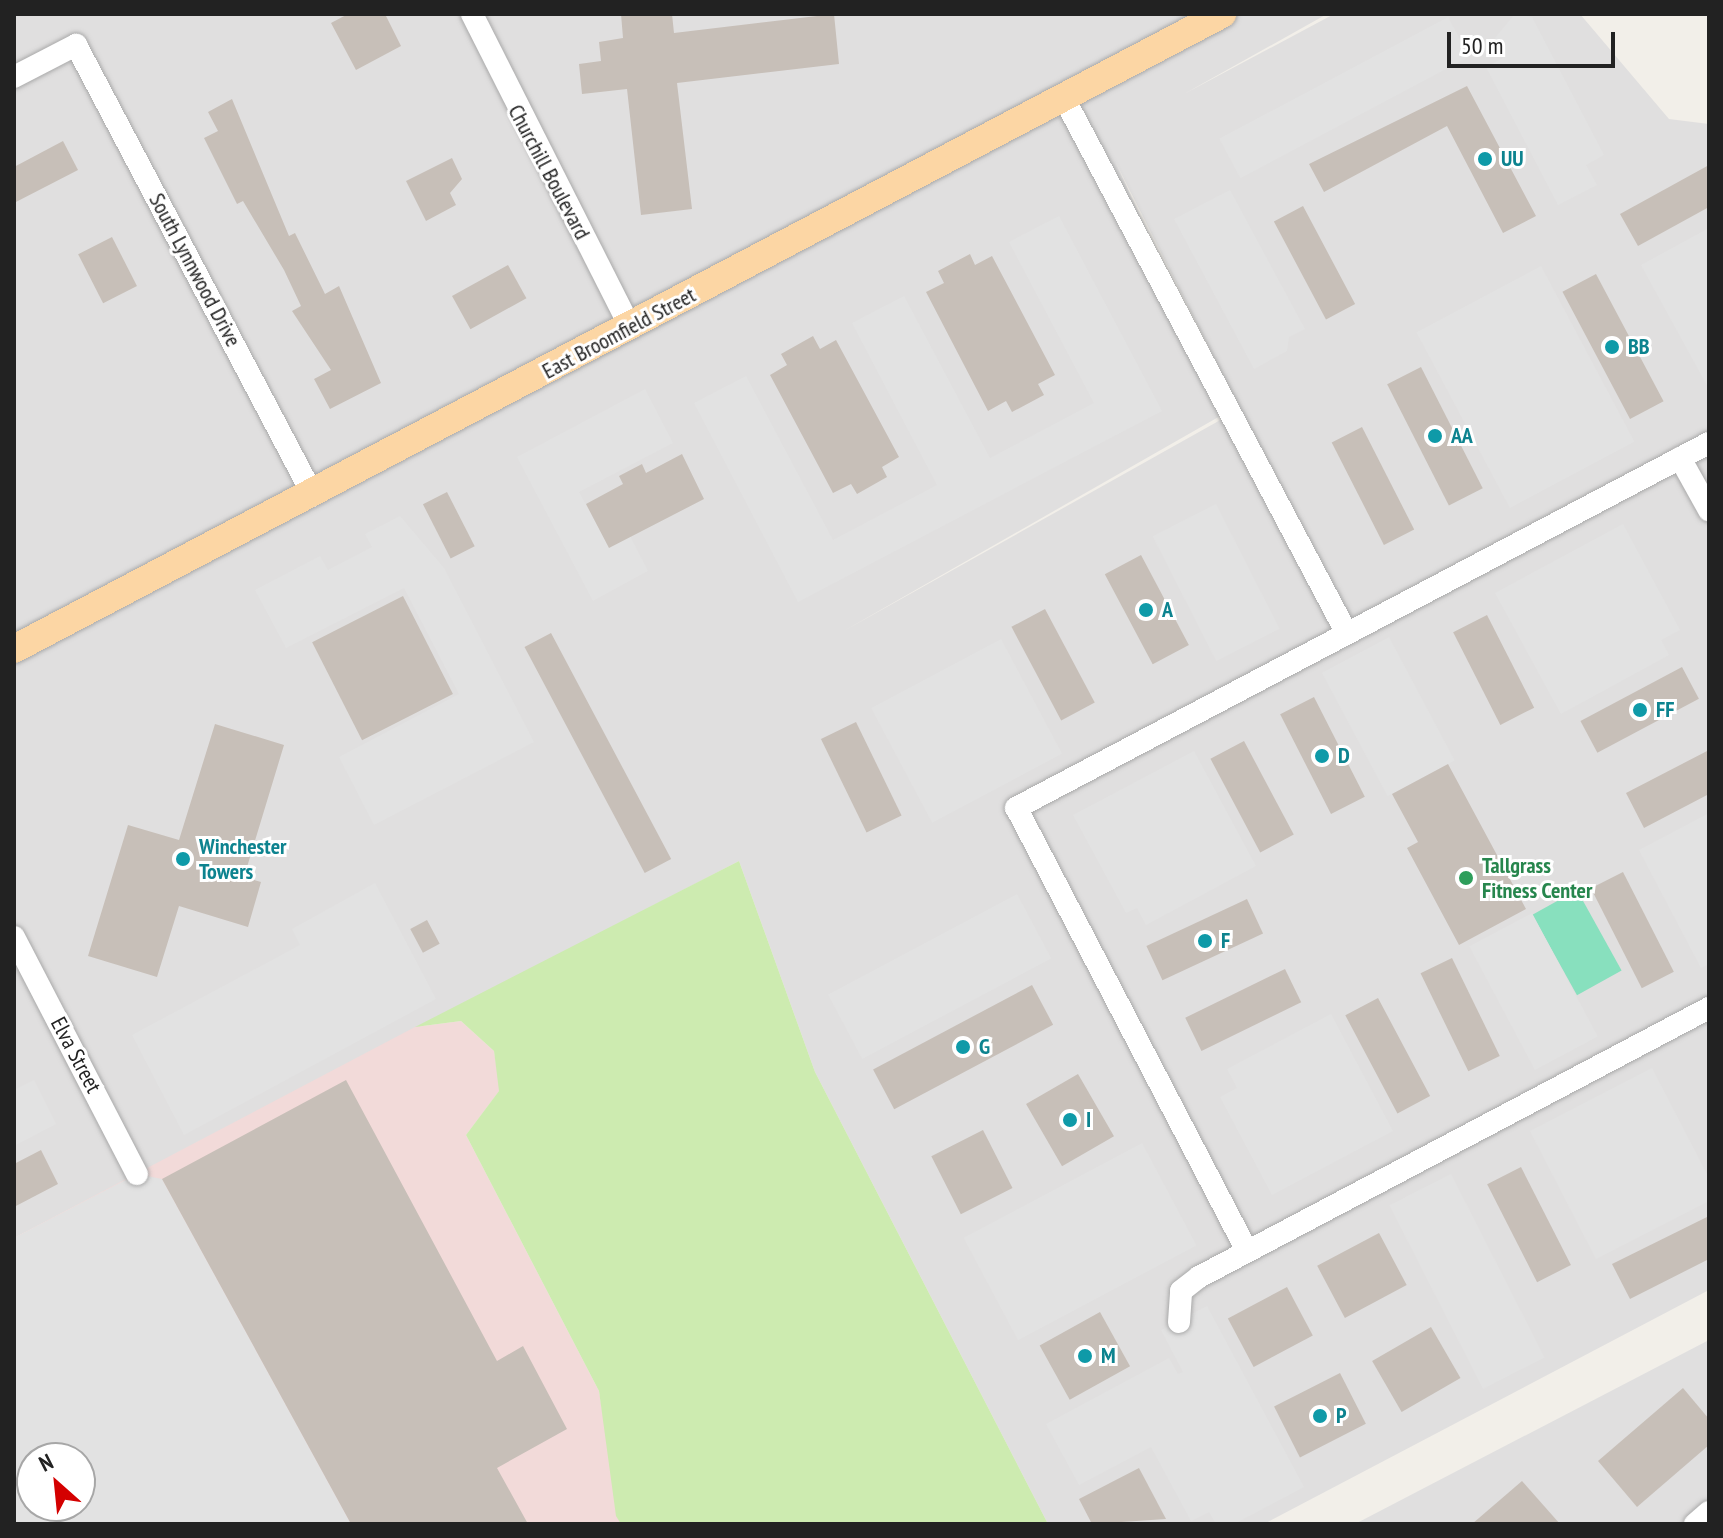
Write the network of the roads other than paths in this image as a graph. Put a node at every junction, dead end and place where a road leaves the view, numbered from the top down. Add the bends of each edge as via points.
1 (472, 14) edge
2 (1222, 14) edge
3 (14, 77) edge
4 (1064, 98) junction
5 (630, 327) junction
6 (1709, 443) edge
7 (1680, 458) junction
8 (313, 495) junction
9 (1709, 510) edge
10 (1346, 632) junction
11 (14, 649) edge
12 (14, 937) edge
13 (1709, 1008) edge
14 (137, 1174) dead end
15 (1246, 1249) junction
16 (1179, 1322) dead end
17 (1709, 1512) edge
18 (1695, 1524) edge

1 - 5 street, Churchill Boulevard
2 - 4 main road, East Broomfield Street
3 - 8 street, South Lynnwood Drive via 76,45
4 - 5 main road, East Broomfield Street
4 - 10 street
5 - 8 main road, East Broomfield Street
6 - 7 street
7 - 9 street
7 - 10 street
8 - 11 main road, East Broomfield Street
10 - 15 street via 1016,808
12 - 14 street, Elva Street
13 - 15 street
15 - 16 street via 1181,1291
17 - 18 street

